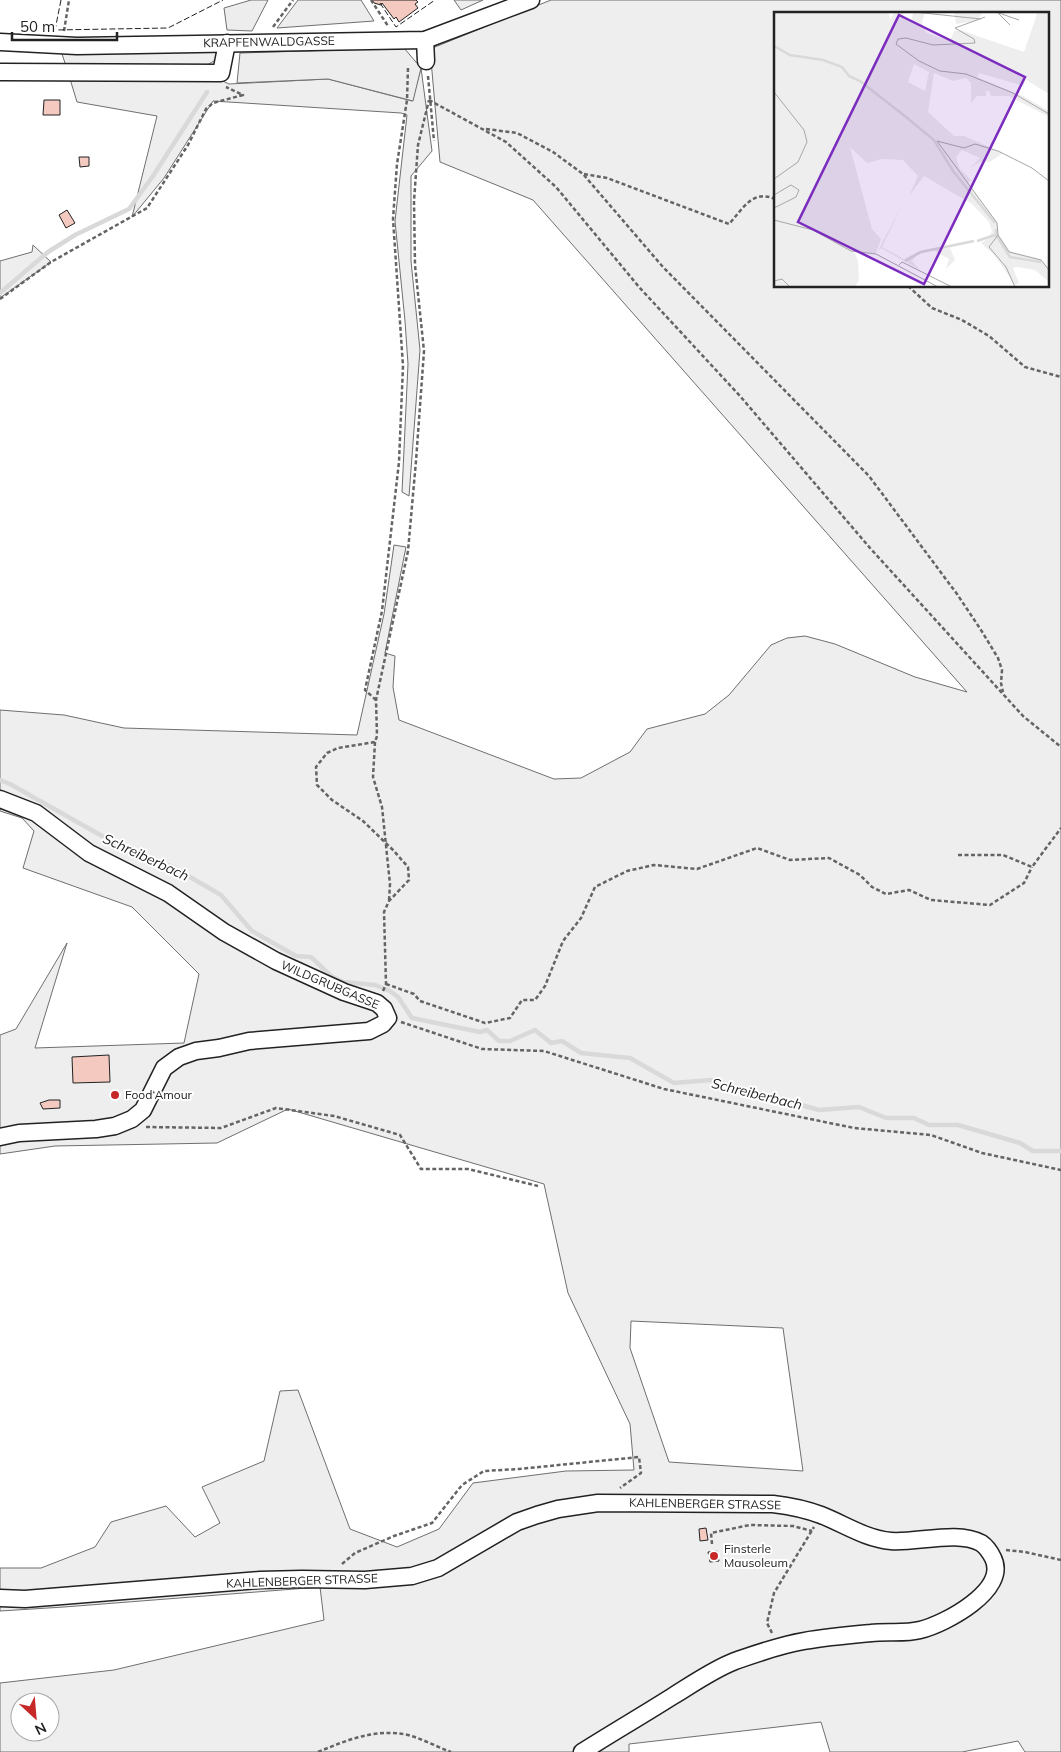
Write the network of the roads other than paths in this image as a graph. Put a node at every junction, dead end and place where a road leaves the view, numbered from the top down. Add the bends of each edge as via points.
1 (531, 0) edge
2 (425, 40) junction
3 (0, 42) edge
4 (227, 43) junction
5 (427, 66) road end
6 (0, 72) edge
7 (0, 799) edge
8 (0, 1137) edge
9 (0, 1598) edge
10 (582, 1752) edge

1 - 2 street, KRAPFENWALDGASSE
2 - 4 street, KRAPFENWALDGASSE
2 - 5 street
3 - 4 street, KRAPFENWALDGASSE via 62,45
4 - 6 street via 222,73
7 - 8 street, WILDGRUBGASSE via 36,813 89,852 168,893 224,932 276,962 377,1003 388,1018 384,1024 370,1031 249,1042 179,1057 164,1068 143,1110 132,1119 96,1129
9 - 10 street, KAHLENBERGER STRASSE via 25,1600 260,1580 365,1580 412,1576 438,1568 517,1522 551,1511 598,1503 773,1504 798,1507 876,1539 904,1542 955,1538 975,1541 987,1548 996,1568 990,1585 963,1610 943,1622 919,1631 805,1640 732,1662

